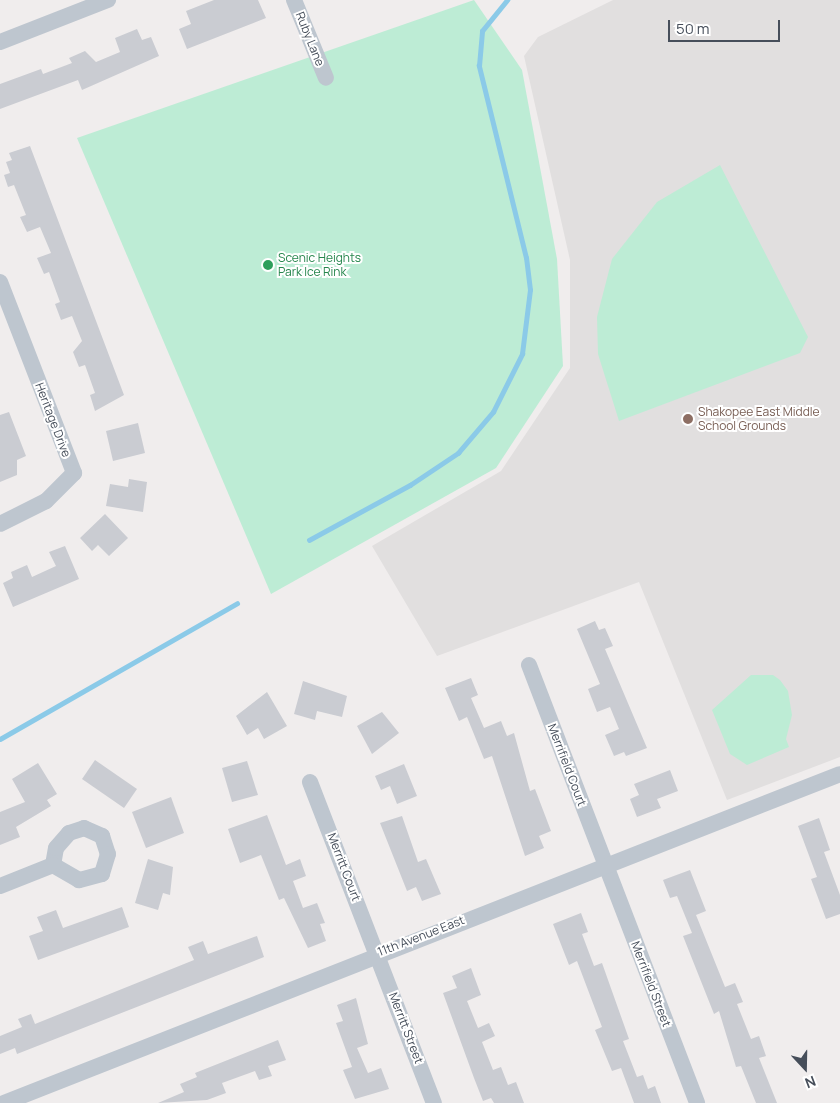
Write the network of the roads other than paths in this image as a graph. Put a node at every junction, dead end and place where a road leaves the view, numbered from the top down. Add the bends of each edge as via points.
1 (108, 0) edge
2 (294, 0) edge
3 (0, 42) edge
4 (326, 78) dead end
5 (0, 282) edge
6 (0, 524) edge
7 (529, 665) dead end
8 (839, 776) edge
9 (310, 782) dead end
10 (604, 864) junction
11 (53, 865) dead end
12 (0, 886) edge
13 (378, 953) junction
14 (24, 1100) edge
15 (4, 1103) edge
16 (434, 1103) edge
17 (698, 1103) edge

1 - 3 street
2 - 4 street, Ruby Lane
5 - 6 street, Heritage Drive via 74,473 46,501
7 - 10 street, Merrifield Court
8 - 10 street, 11th Avenue East
9 - 13 street, Merritt Court
10 - 13 street, 11th Avenue East
10 - 17 street, Merrifield Street
11 - 12 street
13 - 14 street, 11th Avenue East
13 - 16 street, Merritt Street
14 - 15 street, 11th Avenue East

